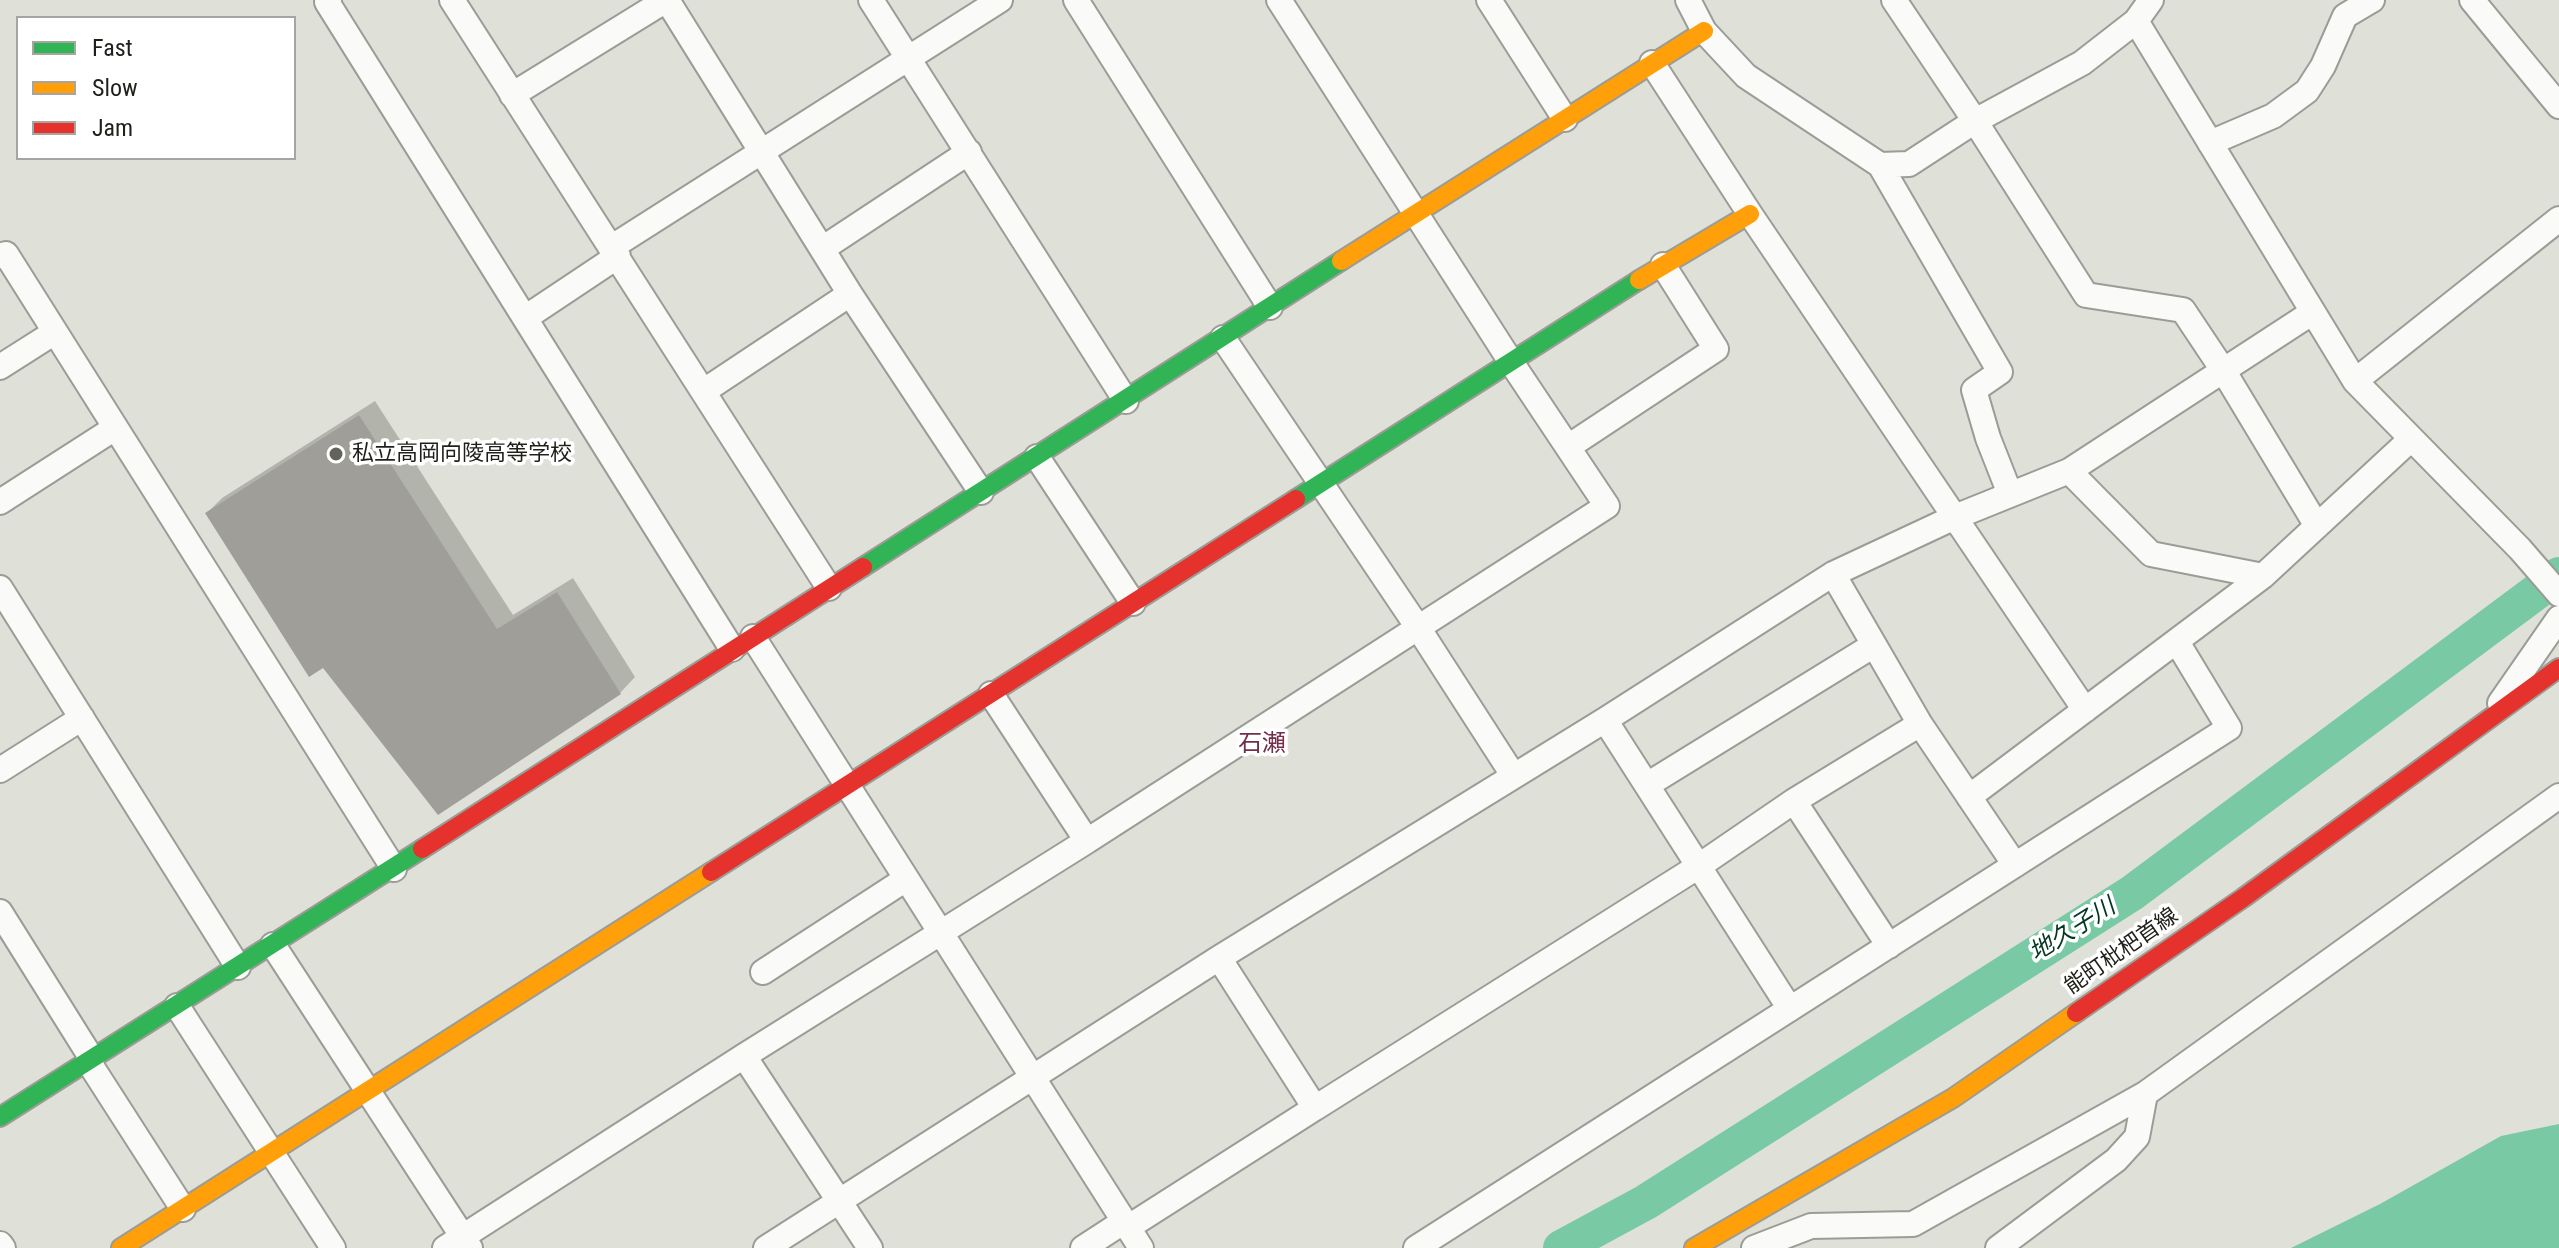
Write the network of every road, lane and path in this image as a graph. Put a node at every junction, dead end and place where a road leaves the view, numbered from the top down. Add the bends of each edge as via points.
1 (329, 0) edge
2 (452, 0) edge
3 (666, 0) edge
4 (871, 0) edge
5 (1000, 0) edge
6 (1076, 0) edge
7 (1279, 0) edge
8 (1489, 0) edge
9 (1688, 0) edge
10 (1894, 0) edge
11 (2151, 0) edge
12 (2372, 0) edge
13 (2472, 0) edge
14 (2136, 21) junction
15 (1704, 31) junction
16 (910, 58) junction
17 (1652, 63) junction
18 (512, 95) junction
19 (2559, 106) edge
20 (1565, 119) junction
21 (1975, 121) junction
22 (2210, 143) junction
23 (759, 151) junction
24 (969, 152) junction
25 (1880, 165) junction
26 (1416, 214) junction
27 (1750, 214) junction
28 (2559, 219) edge
29 (822, 249) junction
30 (615, 252) junction
31 (0, 256) edge
32 (1663, 265) junction
33 (850, 294) junction
34 (1270, 307) junction
35 (2313, 312) junction
36 (525, 318) junction
37 (55, 332) junction
38 (1223, 338) junction
39 (1511, 362) junction
40 (0, 367) edge
41 (2223, 370) junction
42 (2355, 381) junction
43 (704, 391) junction
44 (1126, 401) junction
45 (115, 428) junction
46 (2411, 439) junction
47 (1568, 447) junction
48 (1037, 457) junction
49 (2069, 471) junction
50 (1321, 483) junction
51 (981, 492) junction
52 (2010, 494) junction
53 (0, 502) edge
54 (1955, 517) junction
55 (2317, 526) junction
56 (1833, 574) junction
57 (2263, 576) junction
58 (0, 588) edge
59 (829, 588) junction
60 (2559, 594) edge
61 (1133, 603) junction
62 (2559, 618) edge
63 (1417, 626) junction
64 (2177, 642) junction
65 (742, 643) junction
66 (1874, 645) junction
67 (2559, 668) edge
68 (991, 694) junction
69 (2085, 710) junction
70 (82, 718) junction
71 (1605, 720) junction
72 (2487, 722) junction
73 (1920, 724) junction
74 (0, 770) edge
75 (1513, 775) junction
76 (845, 785) junction
77 (1647, 785) junction
78 (2559, 796) edge
79 (1969, 797) junction
80 (1794, 801) junction
81 (1087, 841) junction
82 (2015, 865) junction
83 (1699, 866) junction
84 (394, 869) junction
85 (906, 879) junction
86 (0, 912) edge
87 (941, 931) junction
88 (273, 945) junction
89 (1889, 946) junction
90 (1219, 958) junction
91 (238, 967) junction
92 (763, 972) dead end
93 (177, 1006) junction
94 (1790, 1009) junction
95 (744, 1056) junction
96 (90, 1060) junction
97 (1033, 1077) junction
98 (367, 1092) junction
99 (2145, 1094) junction
100 (1315, 1108) junction
101 (0, 1117) edge
102 (271, 1153) junction
103 (840, 1200) junction
104 (183, 1209) junction
105 (1130, 1233) edge
106 (460, 1244) edge
107 (121, 1248) edge
108 (333, 1248) edge
109 (766, 1248) edge
110 (870, 1248) edge
111 (1083, 1248) edge
112 (1416, 1248) edge
113 (1694, 1248) edge
114 (1754, 1248) edge
115 (1998, 1248) edge

1 - 36 street
2 - 18 street
3 - 18 street
3 - 23 street
4 - 16 street
5 - 16 street
6 - 34 street
7 - 26 street
8 - 20 street
9 - 15 street
10 - 21 street
11 - 14 street
12 - 22 street via 2345,16 2307,91 2273,116
13 - 19 street
14 - 21 street via 2082,63
14 - 22 street
15 - 17 street
15 - 25 street via 1746,76
16 - 23 street
16 - 24 street
17 - 20 street
17 - 27 street
18 - 30 street
20 - 26 street
21 - 25 street via 1909,164
21 - 41 street via 2086,295 2183,310
22 - 35 street
23 - 29 street
23 - 30 street
24 - 29 street
24 - 44 street
25 - 52 street via 2000,372 1974,390
26 - 34 street
26 - 39 street
27 - 32 street
27 - 54 street
28 - 42 street
29 - 33 street
30 - 36 street
30 - 43 street
31 - 37 street via 6,254
32 - 39 street
32 - 47 street via 1716,349
33 - 43 street
33 - 51 street
34 - 38 street
35 - 41 street
35 - 42 street
36 - 65 street
37 - 40 street
37 - 45 street
38 - 44 street
38 - 50 street
39 - 47 street
39 - 50 street
41 - 49 street
41 - 55 street
42 - 46 street
43 - 59 street
44 - 48 street
45 - 53 street
45 - 84 street
46 - 55 street
46 - 60 street
47 - 63 street via 1607,506
48 - 51 street
48 - 61 street
49 - 52 street
49 - 57 street via 2151,554
50 - 61 street
50 - 63 street
51 - 59 street
52 - 54 street
54 - 56 street
54 - 69 street
55 - 57 street
56 - 66 street
56 - 71 street
57 - 64 street
58 - 70 street
59 - 65 street
61 - 68 street
62 - 72 street
63 - 75 street
63 - 81 street
64 - 69 street
64 - 82 street via 2229,728
65 - 76 street
65 - 84 street
66 - 73 street
66 - 77 street
67 - 72 street, 能町枇杷首線
68 - 76 street
68 - 81 street
69 - 79 street
70 - 74 street
70 - 91 street
71 - 75 street
71 - 77 street
72 - 113 street, 能町枇杷首線 via 1953,1098
73 - 79 street
73 - 80 street
75 - 90 street
76 - 85 street
76 - 98 street
77 - 83 street
78 - 99 street
79 - 82 street
80 - 83 street
80 - 89 street
81 - 87 street
82 - 89 street
83 - 94 street
83 - 100 street
84 - 88 street
85 - 87 street
85 - 92 street
86 - 96 street
87 - 95 street
87 - 97 street
88 - 91 street
88 - 98 street
89 - 94 street
90 - 97 street
90 - 100 street
91 - 93 street
93 - 96 street
93 - 102 street
94 - 112 street
95 - 103 street
95 - 106 street
96 - 101 street
96 - 104 street
97 - 103 street
97 - 105 street
98 - 102 street
98 - 106 street
99 - 114 street via 1913,1224 1811,1226
99 - 115 street via 2137,1137 2116,1160
100 - 105 street
102 - 104 street
102 - 108 street
103 - 109 street
103 - 110 street
104 - 107 street
105 - 111 street

